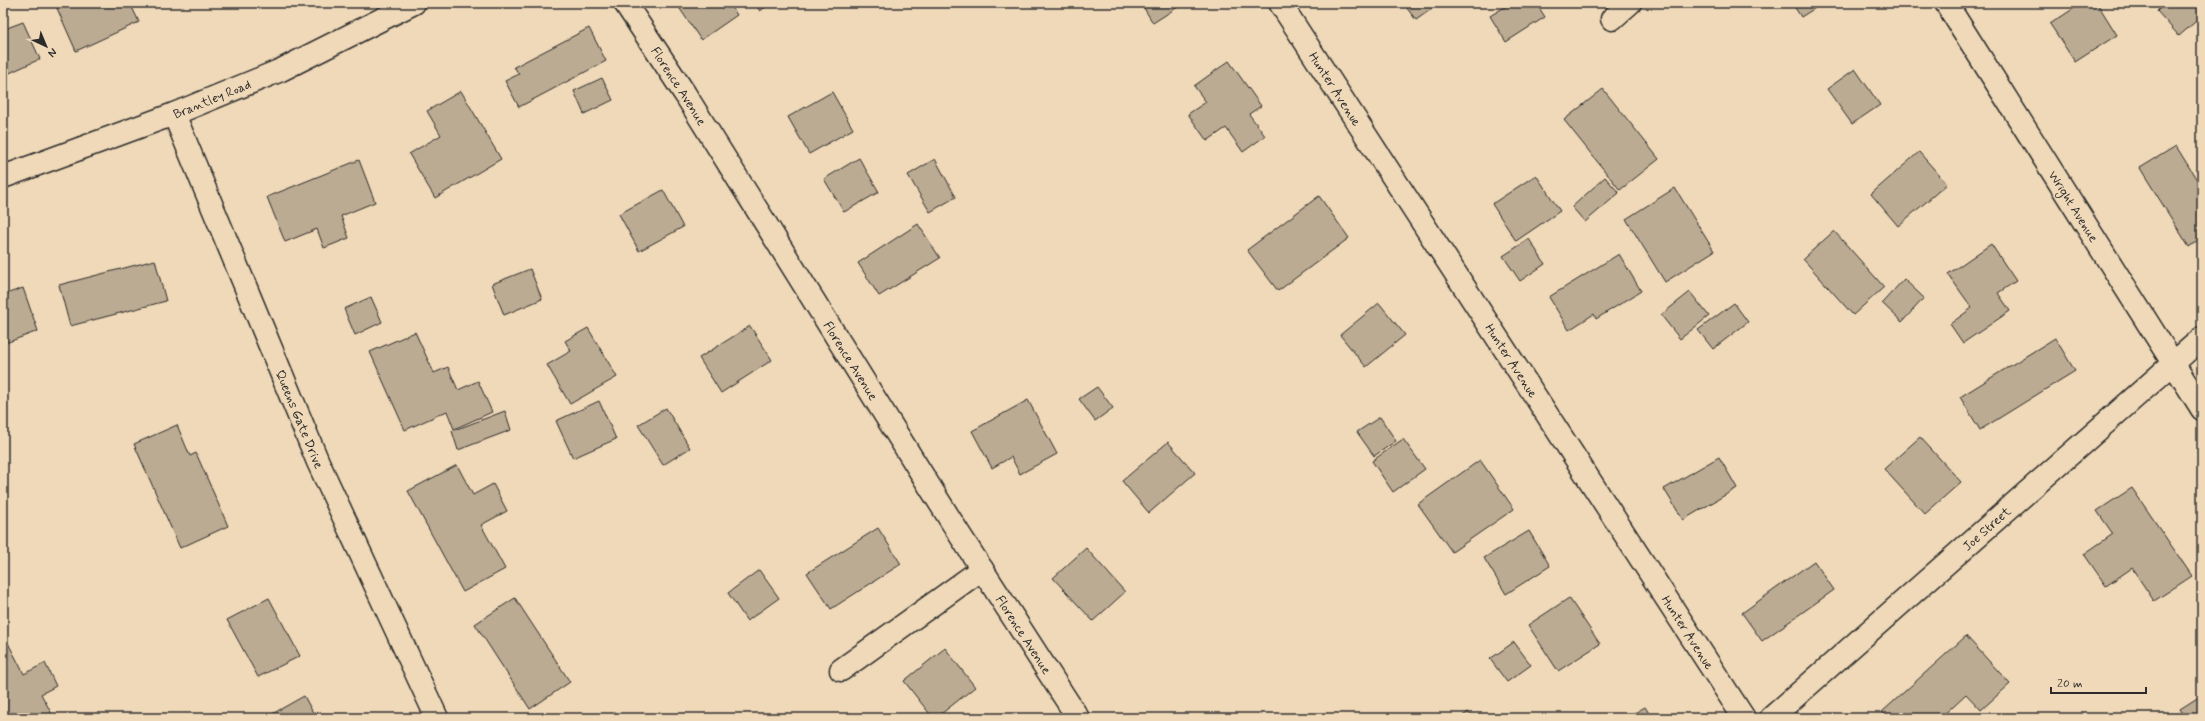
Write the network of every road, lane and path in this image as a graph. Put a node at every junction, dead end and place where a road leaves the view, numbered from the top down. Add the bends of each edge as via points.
1 (414, 3) edge
2 (625, 3) edge
3 (1280, 3) edge
4 (1630, 3) edge
5 (1946, 3) edge
6 (1612, 19) dead end
7 (174, 114) junction
8 (3, 177) edge
9 (2202, 338) edge
10 (2173, 364) junction
11 (2202, 409) edge
12 (982, 569) junction
13 (841, 670) dead end
14 (437, 718) edge
15 (1078, 718) edge
16 (1744, 718) edge
17 (1771, 718) edge

1 - 7 street, Brantley Road via 280,70
2 - 12 street, Florence Avenue via 685,94
3 - 16 street, Hunter Avenue
4 - 6 street
5 - 10 street, Wright Avenue
7 - 8 street, Brantley Road
7 - 14 street, Queens Gate Drive via 318,462
9 - 10 street, Joe Street
10 - 11 street, Wright Avenue
10 - 17 street, Joe Street
12 - 13 street
12 - 15 street, Florence Avenue

